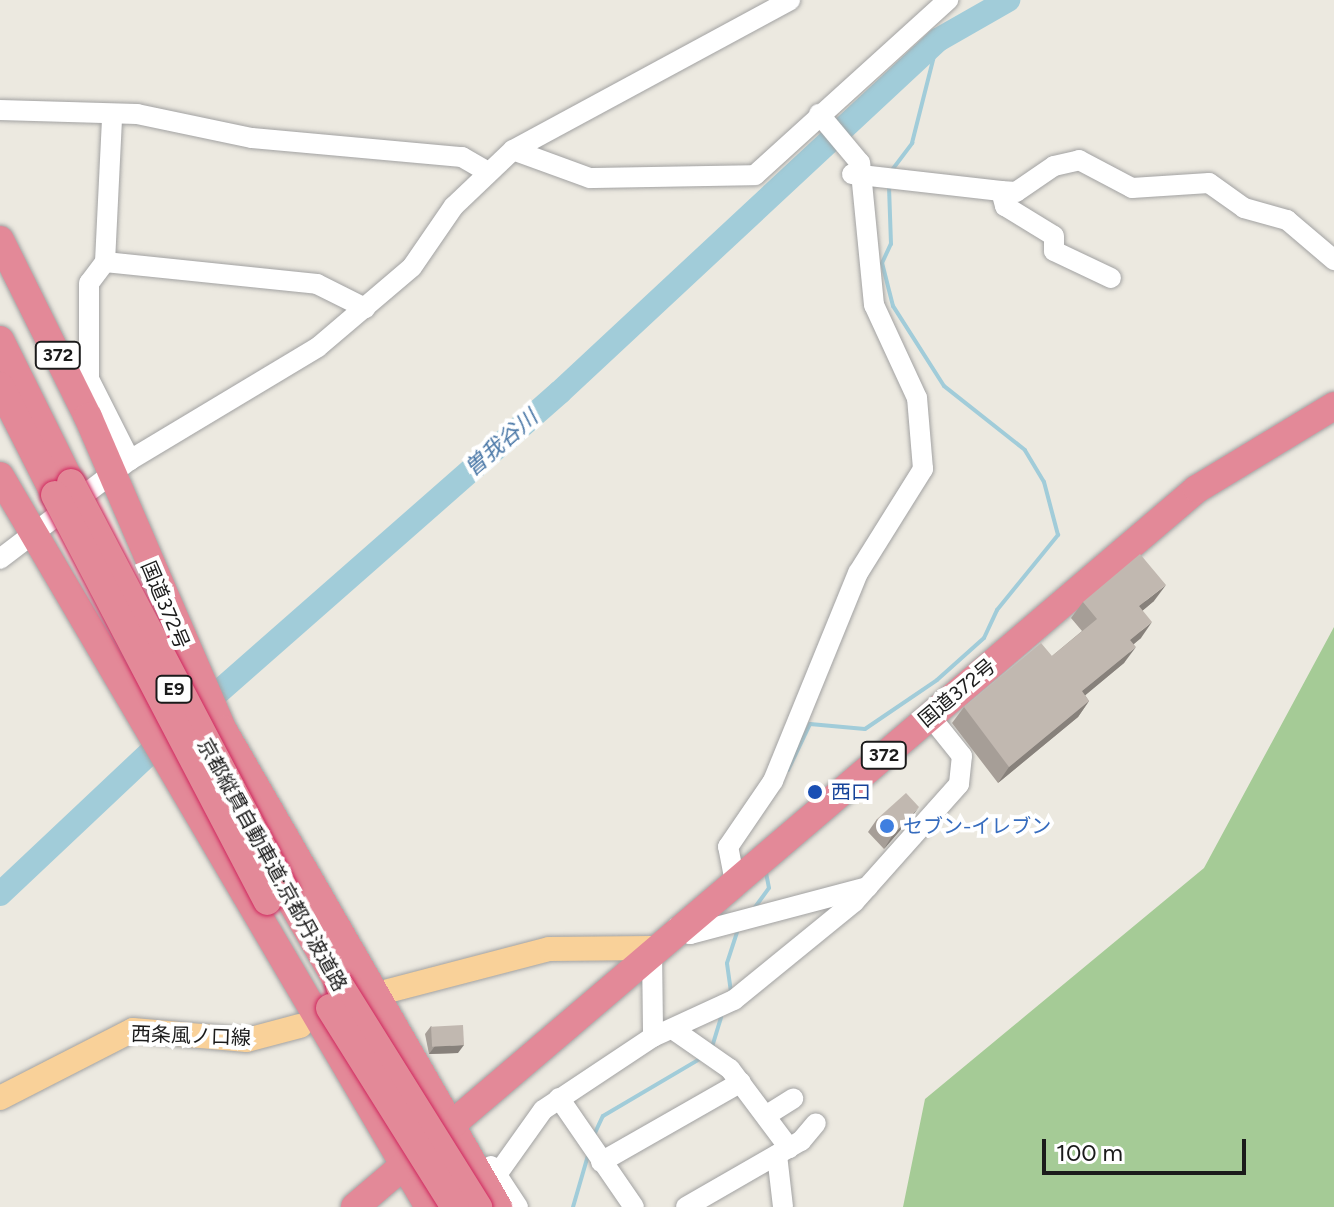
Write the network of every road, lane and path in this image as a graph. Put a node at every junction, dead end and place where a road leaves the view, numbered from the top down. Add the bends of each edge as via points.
1 (790, 0) edge
2 (948, 0) edge
3 (0, 110) edge
4 (822, 117) junction
5 (112, 119) junction
6 (513, 150) junction
7 (862, 170) junction
8 (486, 171) junction
9 (1001, 191) junction
10 (0, 240) edge
11 (1334, 260) edge
12 (105, 262) junction
13 (1111, 278) dead end
14 (365, 308) junction
15 (0, 340) edge
16 (0, 386) edge
17 (1334, 406) edge
18 (121, 466) junction
19 (0, 476) edge
20 (63, 489) junction
21 (32, 535) junction
22 (0, 559) edge
23 (930, 716) junction
24 (735, 882) junction
25 (868, 887) junction
26 (677, 927) junction
27 (652, 948) junction
28 (388, 991) dead end
29 (338, 1000) junction
30 (300, 1026) dead end
31 (674, 1030) junction
32 (653, 1037) junction
33 (741, 1082) junction
34 (0, 1098) edge
35 (559, 1098) junction
36 (793, 1099) dead end
37 (767, 1115) junction
38 (816, 1123) dead end
39 (448, 1126) junction
40 (594, 1151) junction
41 (783, 1151) junction
42 (403, 1163) junction
43 (496, 1176) junction
44 (355, 1207) edge
45 (429, 1207) edge
46 (455, 1207) edge
47 (478, 1207) edge
48 (498, 1207) edge
49 (518, 1207) edge
50 (634, 1207) edge
51 (686, 1207) edge
52 (783, 1207) edge

1 - 6 street
2 - 4 street
3 - 5 street
4 - 6 street via 755,175 590,178
4 - 7 street
5 - 8 street via 137,114 252,138 462,157
5 - 12 street
6 - 8 street
7 - 9 street
7 - 24 street via 874,305 917,398 923,469 858,573 779,769 728,847
8 - 14 street via 412,267
9 - 11 street via 1019,191 1054,166 1079,160 1132,188 1209,183 1244,208 1287,220
9 - 13 street via 1005,206 1054,236 1054,251
10 - 18 highway, 国道372号 / 372
12 - 14 street via 317,284
12 - 18 street via 89,283 89,379
14 - 18 street via 318,347
15 - 20 highway, 京都縦貫自動車道;京都丹波道路 / E9
16 - 20 highway, 京都縦貫自動車道;京都丹波道路 / E9
17 - 23 highway, 国道372号 / 372 via 1197,489
18 - 21 street
18 - 39 highway, 国道372号 / 372 via 138,542 223,730
19 - 21 highway
20 - 29 highway, 京都縦貫自動車道;京都丹波道路 / E9, bridge via 276,896
21 - 22 street
21 - 42 highway
23 - 24 highway, 国道372号 / 372
23 - 25 street via 962,756 959,784
24 - 26 highway, 国道372号 / 372
25 - 26 street via 690,934
25 - 31 street via 734,1000
26 - 27 highway, 国道372号 / 372
27 - 28 main road via 549,949
27 - 32 street
27 - 39 highway, 国道372号 / 372
29 - 46 highway, 京都縦貫自動車道;京都丹波道路 / E9, bridge
29 - 47 highway, 京都縦貫自動車道;京都丹波道路 / E9, bridge
30 - 34 main road, 西条風ノ口線 via 233,1040 133,1030
31 - 32 street
31 - 33 street
32 - 35 street
33 - 37 street
33 - 40 street
35 - 40 street
35 - 43 street via 531,1123
36 - 37 street
37 - 41 street
38 - 41 street
39 - 42 highway, 国道372号 / 372
39 - 43 street via 477,1145
39 - 48 highway
40 - 50 street
41 - 51 street
41 - 52 street
42 - 44 highway, 国道372号
42 - 45 highway
43 - 49 street

